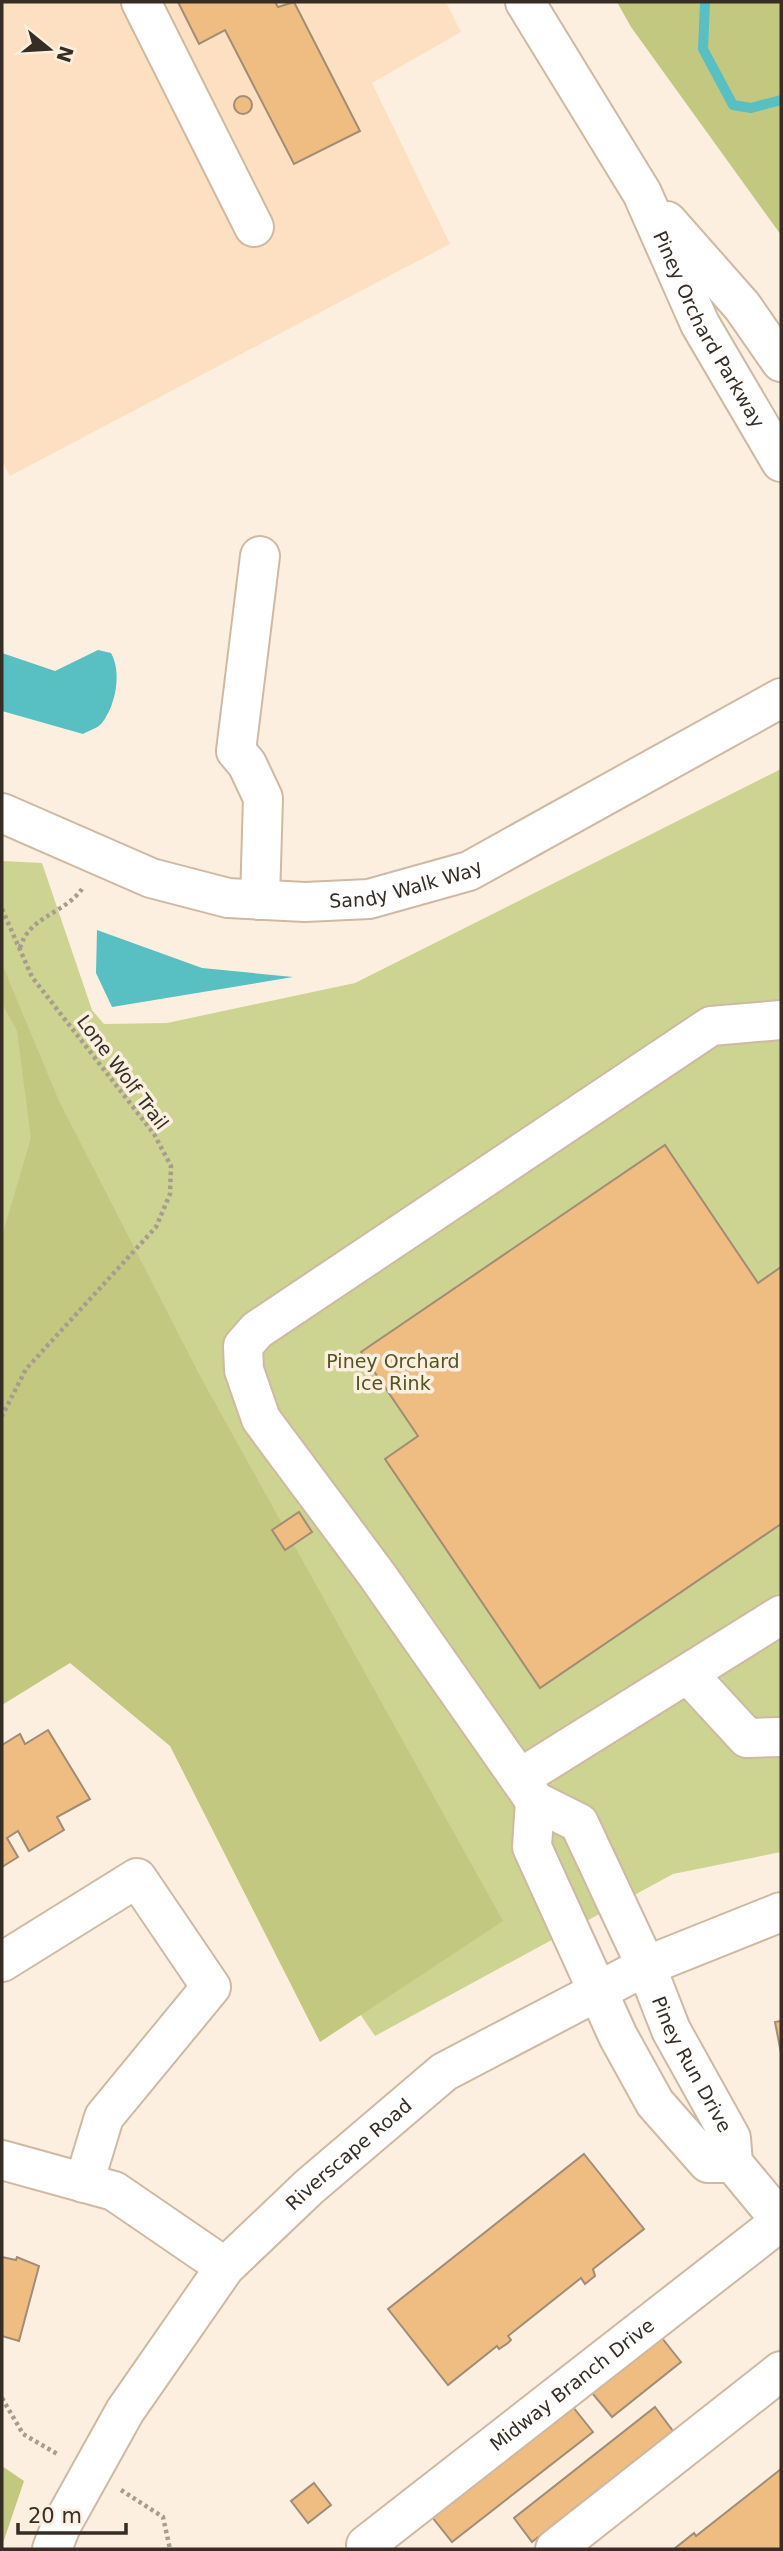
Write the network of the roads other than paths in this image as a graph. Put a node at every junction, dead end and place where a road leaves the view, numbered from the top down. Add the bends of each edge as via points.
1 (141, 2) edge
2 (525, 2) edge
3 (642, 193) junction
4 (254, 227) dead end
5 (781, 362) edge
6 (781, 462) edge
7 (260, 556) dead end
8 (781, 698) edge
9 (2, 813) edge
10 (260, 900) junction
11 (781, 1020) edge
12 (781, 1615) edge
13 (688, 1674) junction
14 (781, 1737) edge
15 (528, 1790) junction
16 (781, 1912) edge
17 (2, 1962) edge
18 (646, 1966) junction
19 (598, 1992) junction
20 (2, 2160) edge
21 (733, 2163) junction
22 (84, 2183) junction
23 (781, 2221) edge
24 (225, 2267) junction
25 (781, 2371) edge
26 (52, 2549) edge
27 (369, 2549) edge
28 (555, 2549) edge

1 - 4 street
2 - 3 street, Piney Orchard Parkway
3 - 5 street, Piney Orchard Parkway via 742,306
3 - 6 street, Piney Orchard Parkway via 699,324
7 - 10 street via 236,751 264,797
8 - 10 street, Sandy Walk Way via 469,871 369,899
9 - 10 street, Sandy Walk Way via 151,878 228,898
11 - 15 street via 710,1026 257,1329 243,1346 244,1370 261,1419
12 - 13 street
13 - 14 street via 747,1738
13 - 15 street
15 - 18 street, Piney Run Drive via 579,1823
15 - 19 street, Piney Run Drive via 532,1847
16 - 18 street, Riverscape Road
17 - 22 street via 137,1878 211,1987 104,2117
18 - 19 street, Riverscape Road
18 - 21 street, Piney Run Drive via 671,2030 732,2138
19 - 21 street, Piney Run Drive via 655,2103 708,2163
19 - 24 street, Riverscape Road via 444,2072 309,2187
20 - 22 street
21 - 23 street, Piney Run Drive
22 - 24 street via 114,2191
23 - 27 street, Midway Branch Drive via 366,2545
24 - 26 street, Riverscape Road via 125,2411
25 - 28 street

